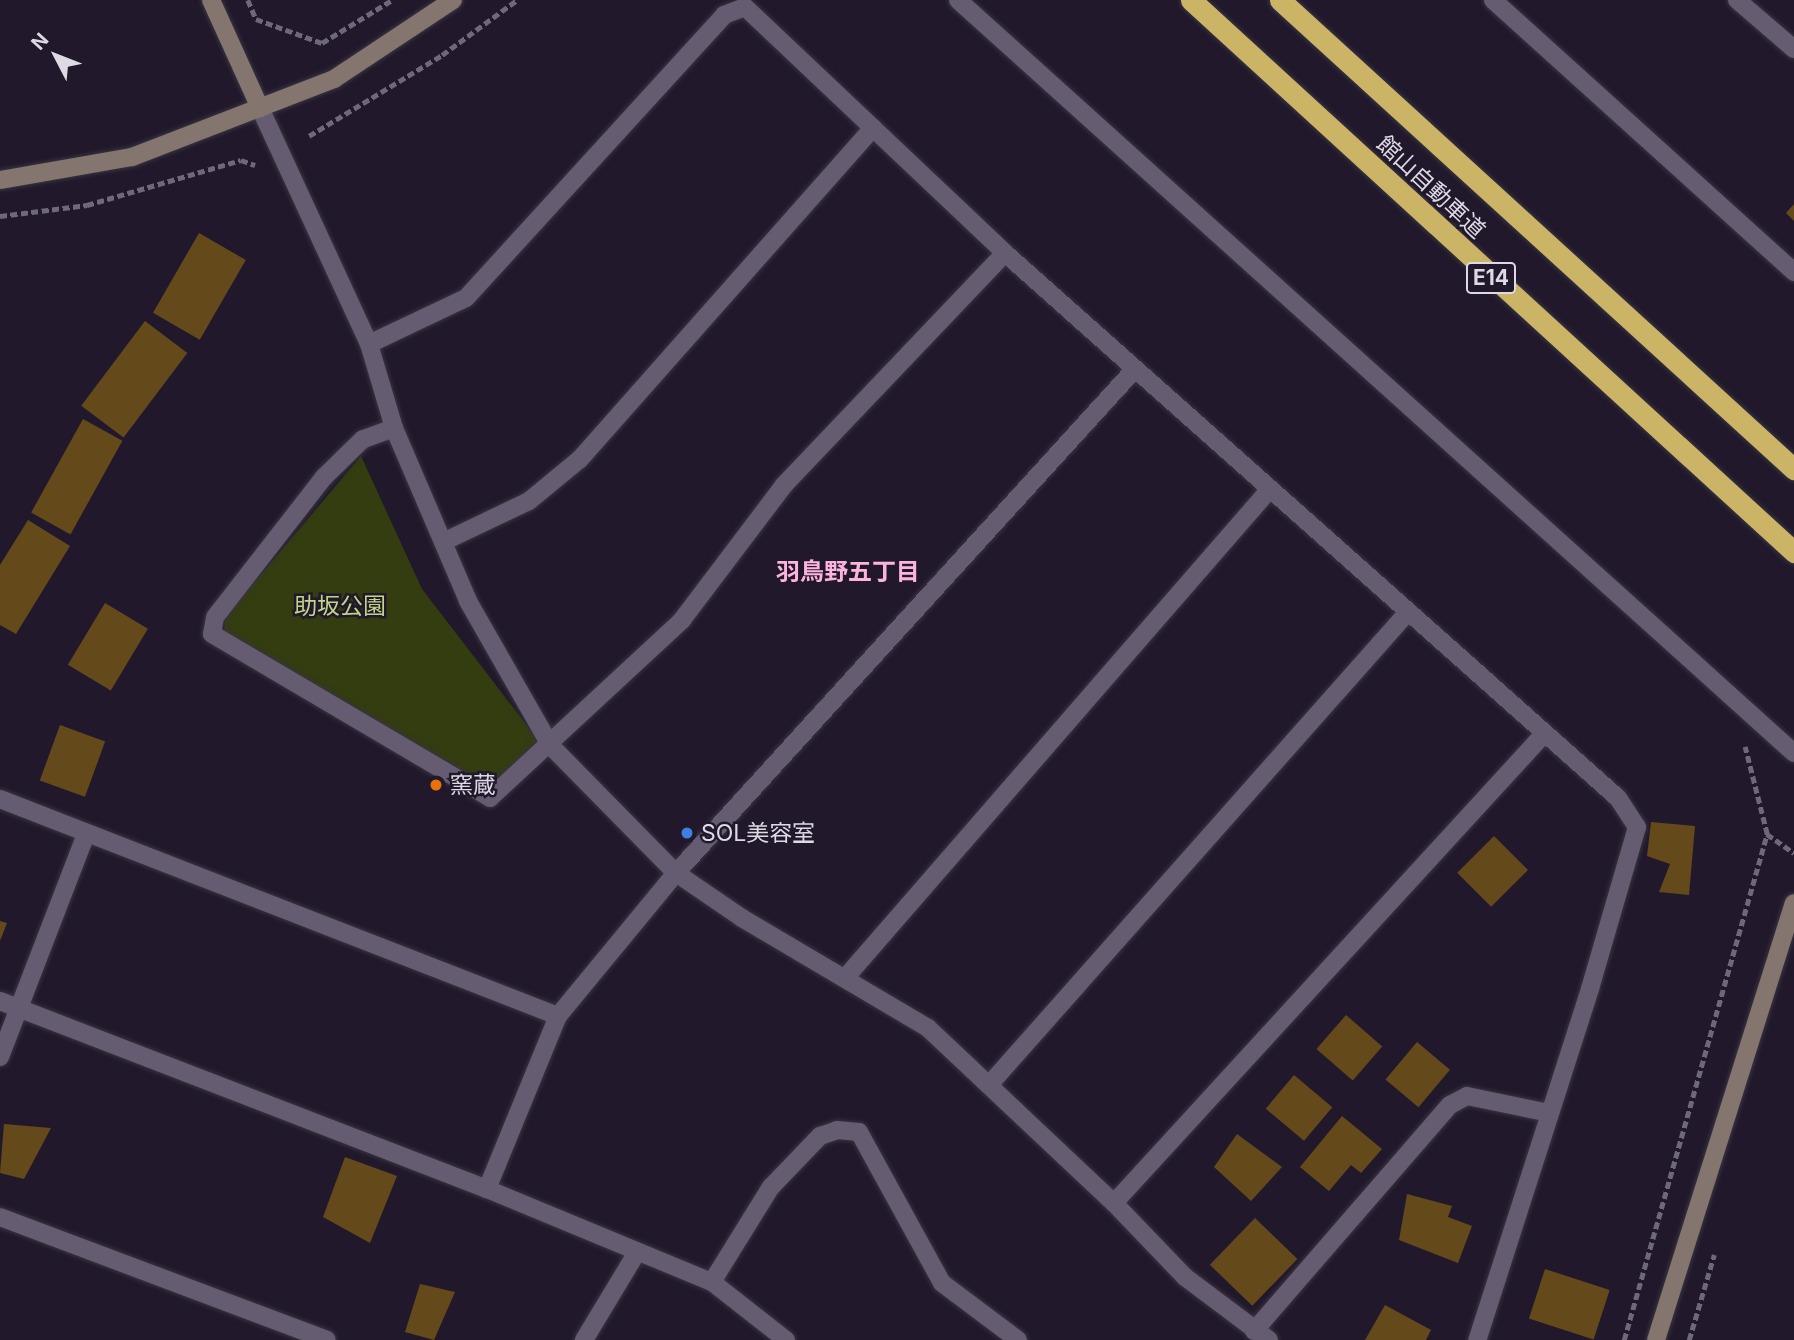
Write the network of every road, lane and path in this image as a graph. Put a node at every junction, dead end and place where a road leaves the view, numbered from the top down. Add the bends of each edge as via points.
1 (211, 0) edge
2 (248, 0) edge
3 (392, 0) edge
4 (453, 0) edge
5 (517, 0) edge
6 (958, 0) edge
7 (1191, 0) edge
8 (1280, 0) edge
9 (1493, 0) edge
10 (1737, 0) edge
11 (1794, 49) edge
12 (260, 108) junction
13 (873, 128) junction
14 (309, 136) dead end
15 (255, 165) dead end
16 (0, 180) edge
17 (0, 216) edge
18 (1005, 253) junction
19 (1794, 272) edge
20 (369, 344) junction
21 (1134, 370) junction
22 (394, 428) junction
23 (1794, 469) edge
24 (1269, 490) junction
25 (443, 542) junction
26 (1794, 552) edge
27 (1407, 613) junction
28 (1543, 735) junction
29 (1744, 744) dead end
30 (550, 745) junction
31 (1794, 753) edge
32 (0, 799) edge
33 (86, 834) junction
34 (1767, 834) junction
35 (1794, 853) edge
36 (676, 873) junction
37 (1794, 903) edge
38 (846, 977) junction
39 (0, 1001) edge
40 (20, 1008) junction
41 (558, 1016) junction
42 (0, 1058) edge
43 (989, 1085) junction
44 (1549, 1113) junction
45 (487, 1189) junction
46 (1114, 1203) junction
47 (0, 1217) edge
48 (637, 1252) junction
49 (712, 1282) junction
50 (1261, 1336) edge
51 (327, 1340) edge
52 (584, 1340) edge
53 (786, 1340) edge
54 (1018, 1340) edge
55 (1477, 1340) edge
56 (1624, 1340) edge
57 (1656, 1340) edge

1 - 12 street
2 - 3 path via 256,19 321,43
4 - 12 street via 334,79
5 - 14 path via 442,55
6 - 31 street
7 - 26 highway, 館山自動車道 / E14
8 - 23 highway, 館山自動車道 / E14
9 - 19 street
10 - 11 street
12 - 16 street via 132,157
12 - 20 street
13 - 18 street
13 - 20 street via 745,7 724,15 466,298
13 - 25 street via 580,459 529,501
15 - 17 path via 241,160 87,205
18 - 21 street
18 - 30 street via 783,485 682,620
20 - 22 street
21 - 24 street
21 - 36 street
22 - 25 street
22 - 30 street via 363,439 324,477 215,617 212,634 490,798
24 - 27 street
24 - 38 street
25 - 30 street via 468,601
27 - 28 street
27 - 43 street
28 - 44 street via 1618,798 1637,827
28 - 46 street
29 - 34 path
30 - 36 street
32 - 33 street
33 - 40 street
33 - 41 street
34 - 35 path
34 - 56 path
36 - 38 street via 742,918
36 - 41 street
37 - 57 street
38 - 43 street via 928,1028
39 - 40 street
40 - 42 street
40 - 45 street
41 - 45 street
43 - 46 street
44 - 50 street via 1467,1097 1450,1105
44 - 55 street
45 - 48 street
46 - 50 street via 1185,1277
47 - 51 street
48 - 49 street
48 - 52 street
49 - 53 street
49 - 54 street via 771,1187 820,1136 837,1130 859,1132 942,1283

